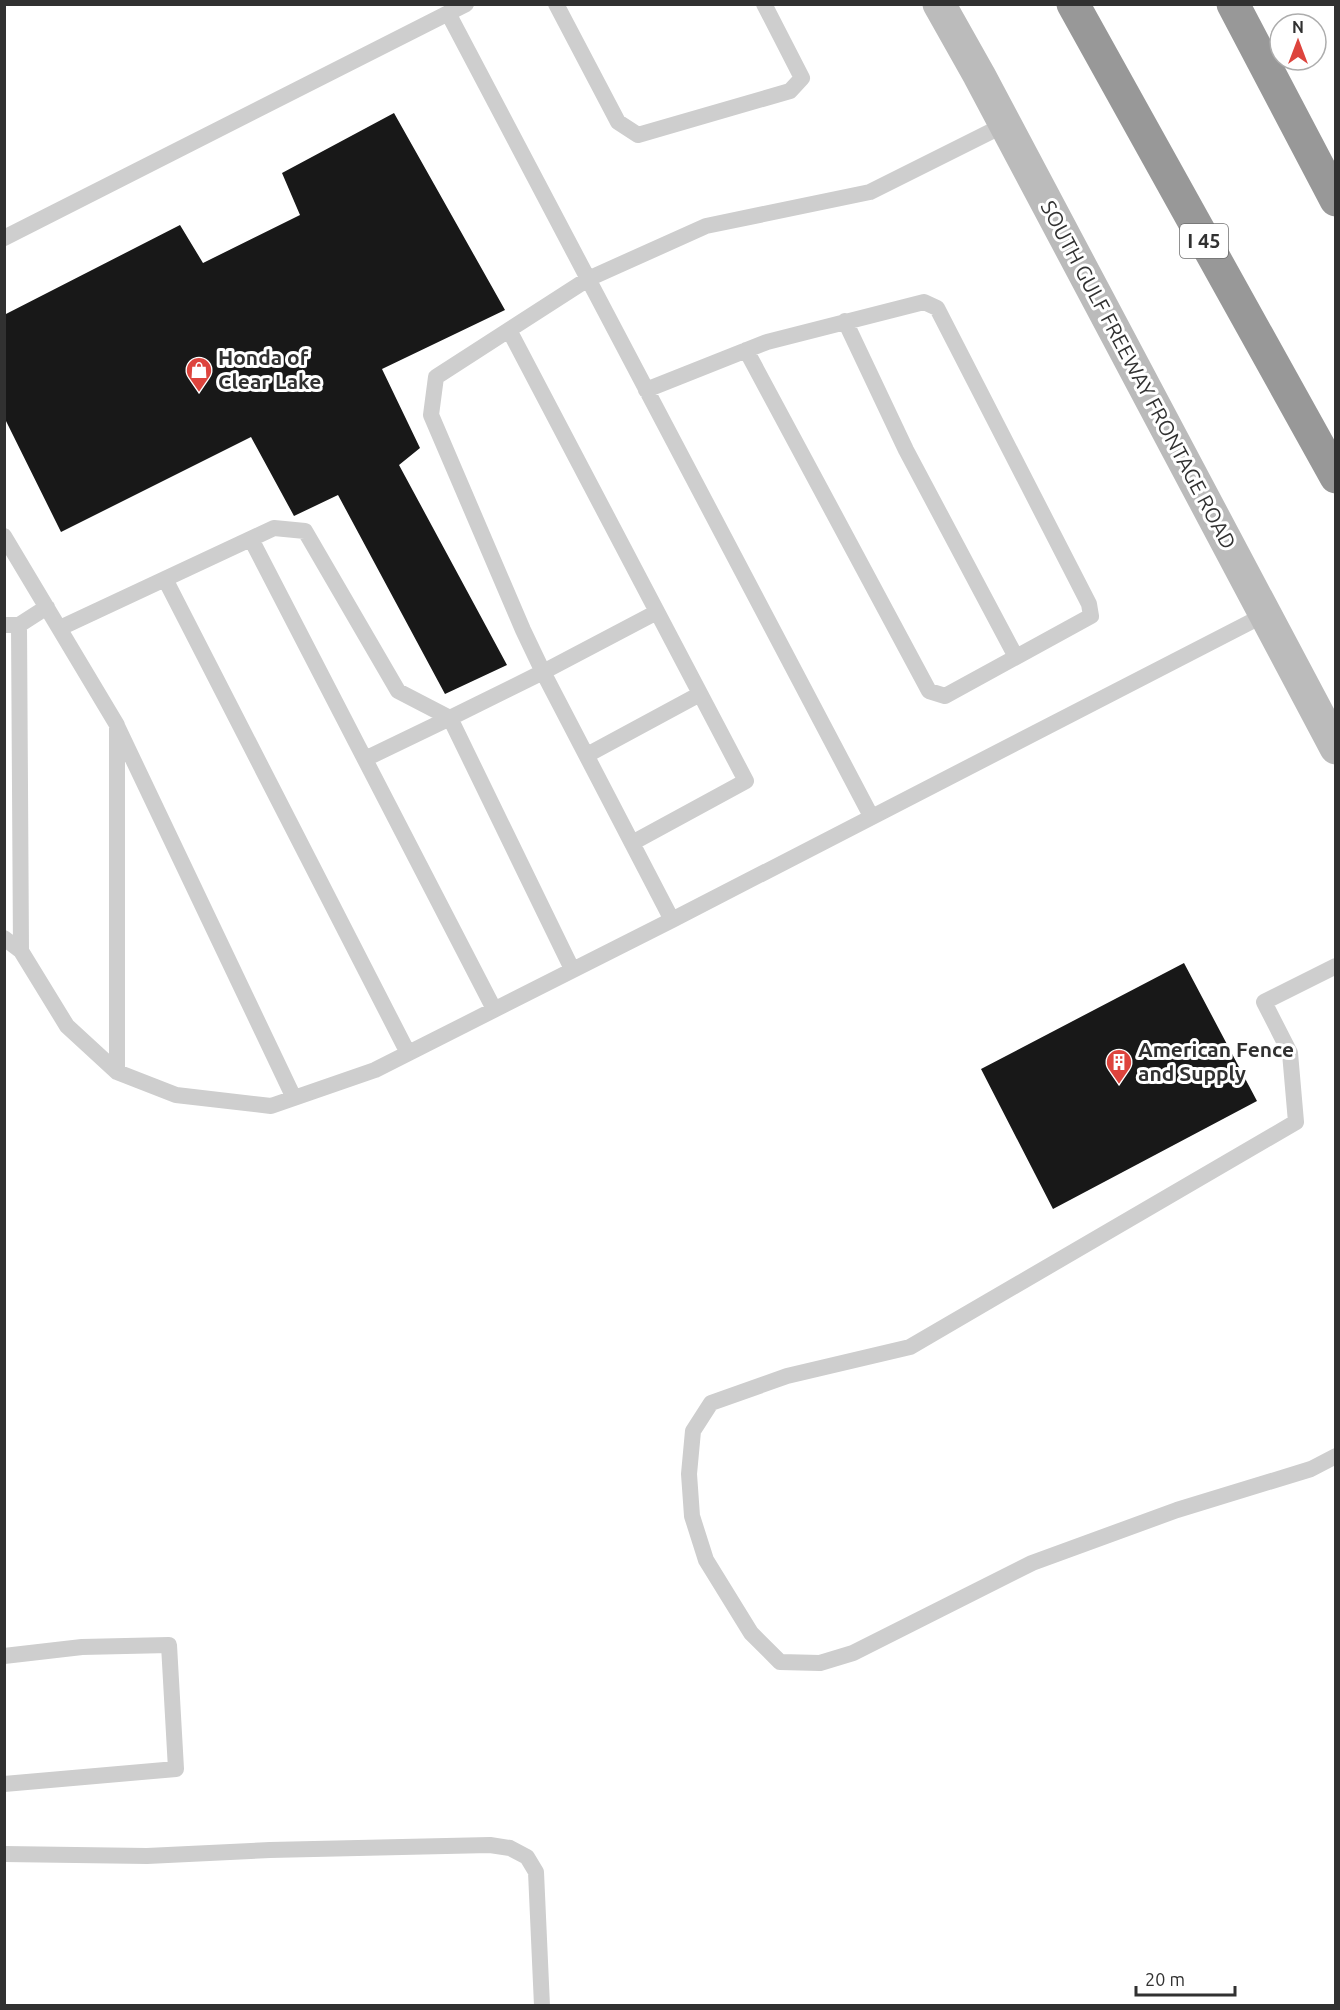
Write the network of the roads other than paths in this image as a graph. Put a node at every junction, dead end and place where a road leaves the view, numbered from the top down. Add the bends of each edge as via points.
1 (466, 4) edge
2 (556, 4) edge
3 (764, 4) edge
4 (939, 4) edge
5 (1073, 4) edge
6 (1233, 4) edge
7 (448, 13) junction
8 (1004, 125) junction
9 (1335, 200) edge
10 (4, 238) edge
11 (588, 279) junction
12 (845, 321) junction
13 (509, 330) junction
14 (746, 350) junction
15 (646, 390) junction
16 (1335, 477) edge
17 (4, 536) edge
18 (250, 539) junction
19 (165, 579) junction
20 (47, 607) junction
21 (657, 612) junction
22 (1266, 614) junction
23 (12, 625) edge
24 (60, 628) junction
25 (1016, 657) junction
26 (543, 672) junction
27 (700, 693) junction
28 (450, 718) junction
29 (117, 725) junction
30 (1335, 747) edge
31 (587, 755) junction
32 (365, 759) junction
33 (871, 816) junction
34 (632, 843) junction
35 (672, 920) junction
36 (4, 938) edge
37 (21, 951) junction
38 (1335, 966) edge
39 (572, 969) junction
40 (494, 1009) junction
41 (408, 1053) junction
42 (117, 1072) junction
43 (294, 1098) junction
44 (1335, 1456) edge
45 (4, 1656) edge
46 (4, 1784) edge
47 (4, 1854) edge
48 (542, 2006) edge

1 - 7 lane
2 - 3 lane via 618,122 638,135 790,91 802,78
4 - 8 main road, SOUTH GULF FREEWAY FRONTAGE ROAD
5 - 16 highway, I 45
6 - 9 highway
7 - 10 lane
7 - 11 lane
8 - 11 lane via 870,192 706,226
8 - 22 main road, SOUTH GULF FREEWAY FRONTAGE ROAD
11 - 13 lane
11 - 15 lane
12 - 14 lane
12 - 25 lane via 906,450
12 - 25 lane via 924,302 937,308 1089,604 1091,616
13 - 21 lane
13 - 26 lane via 436,377 431,415
14 - 15 lane
14 - 25 lane via 929,691 945,696
15 - 33 lane
17 - 20 lane
18 - 19 lane
18 - 28 lane via 274,528 306,531 398,691
18 - 32 lane
19 - 24 lane
19 - 41 lane
20 - 23 lane
20 - 24 lane
21 - 26 lane
21 - 27 lane
22 - 30 main road, SOUTH GULF FREEWAY FRONTAGE ROAD
22 - 33 lane
23 - 37 lane
24 - 29 lane
26 - 28 lane
26 - 31 lane
27 - 31 lane
27 - 34 lane via 746,782
28 - 32 lane
28 - 39 lane
29 - 42 lane
29 - 43 lane
31 - 34 lane
32 - 40 lane
33 - 35 lane
34 - 35 lane
35 - 39 lane
36 - 37 lane
37 - 42 lane via 67,1026
38 - 44 lane via 1264,1002 1290,1053 1296,1122 910,1347 787,1376 711,1403 693,1431 689,1474 692,1516 706,1560 751,1634 780,1662 820,1663 854,1653 1032,1563 1177,1510 1311,1470
39 - 40 lane
40 - 41 lane
41 - 43 lane via 375,1070
42 - 43 lane via 176,1095 271,1106
45 - 46 lane via 82,1647 169,1645 176,1770
47 - 48 lane via 147,1856 436,1846 510,1848 527,1857 536,1872

